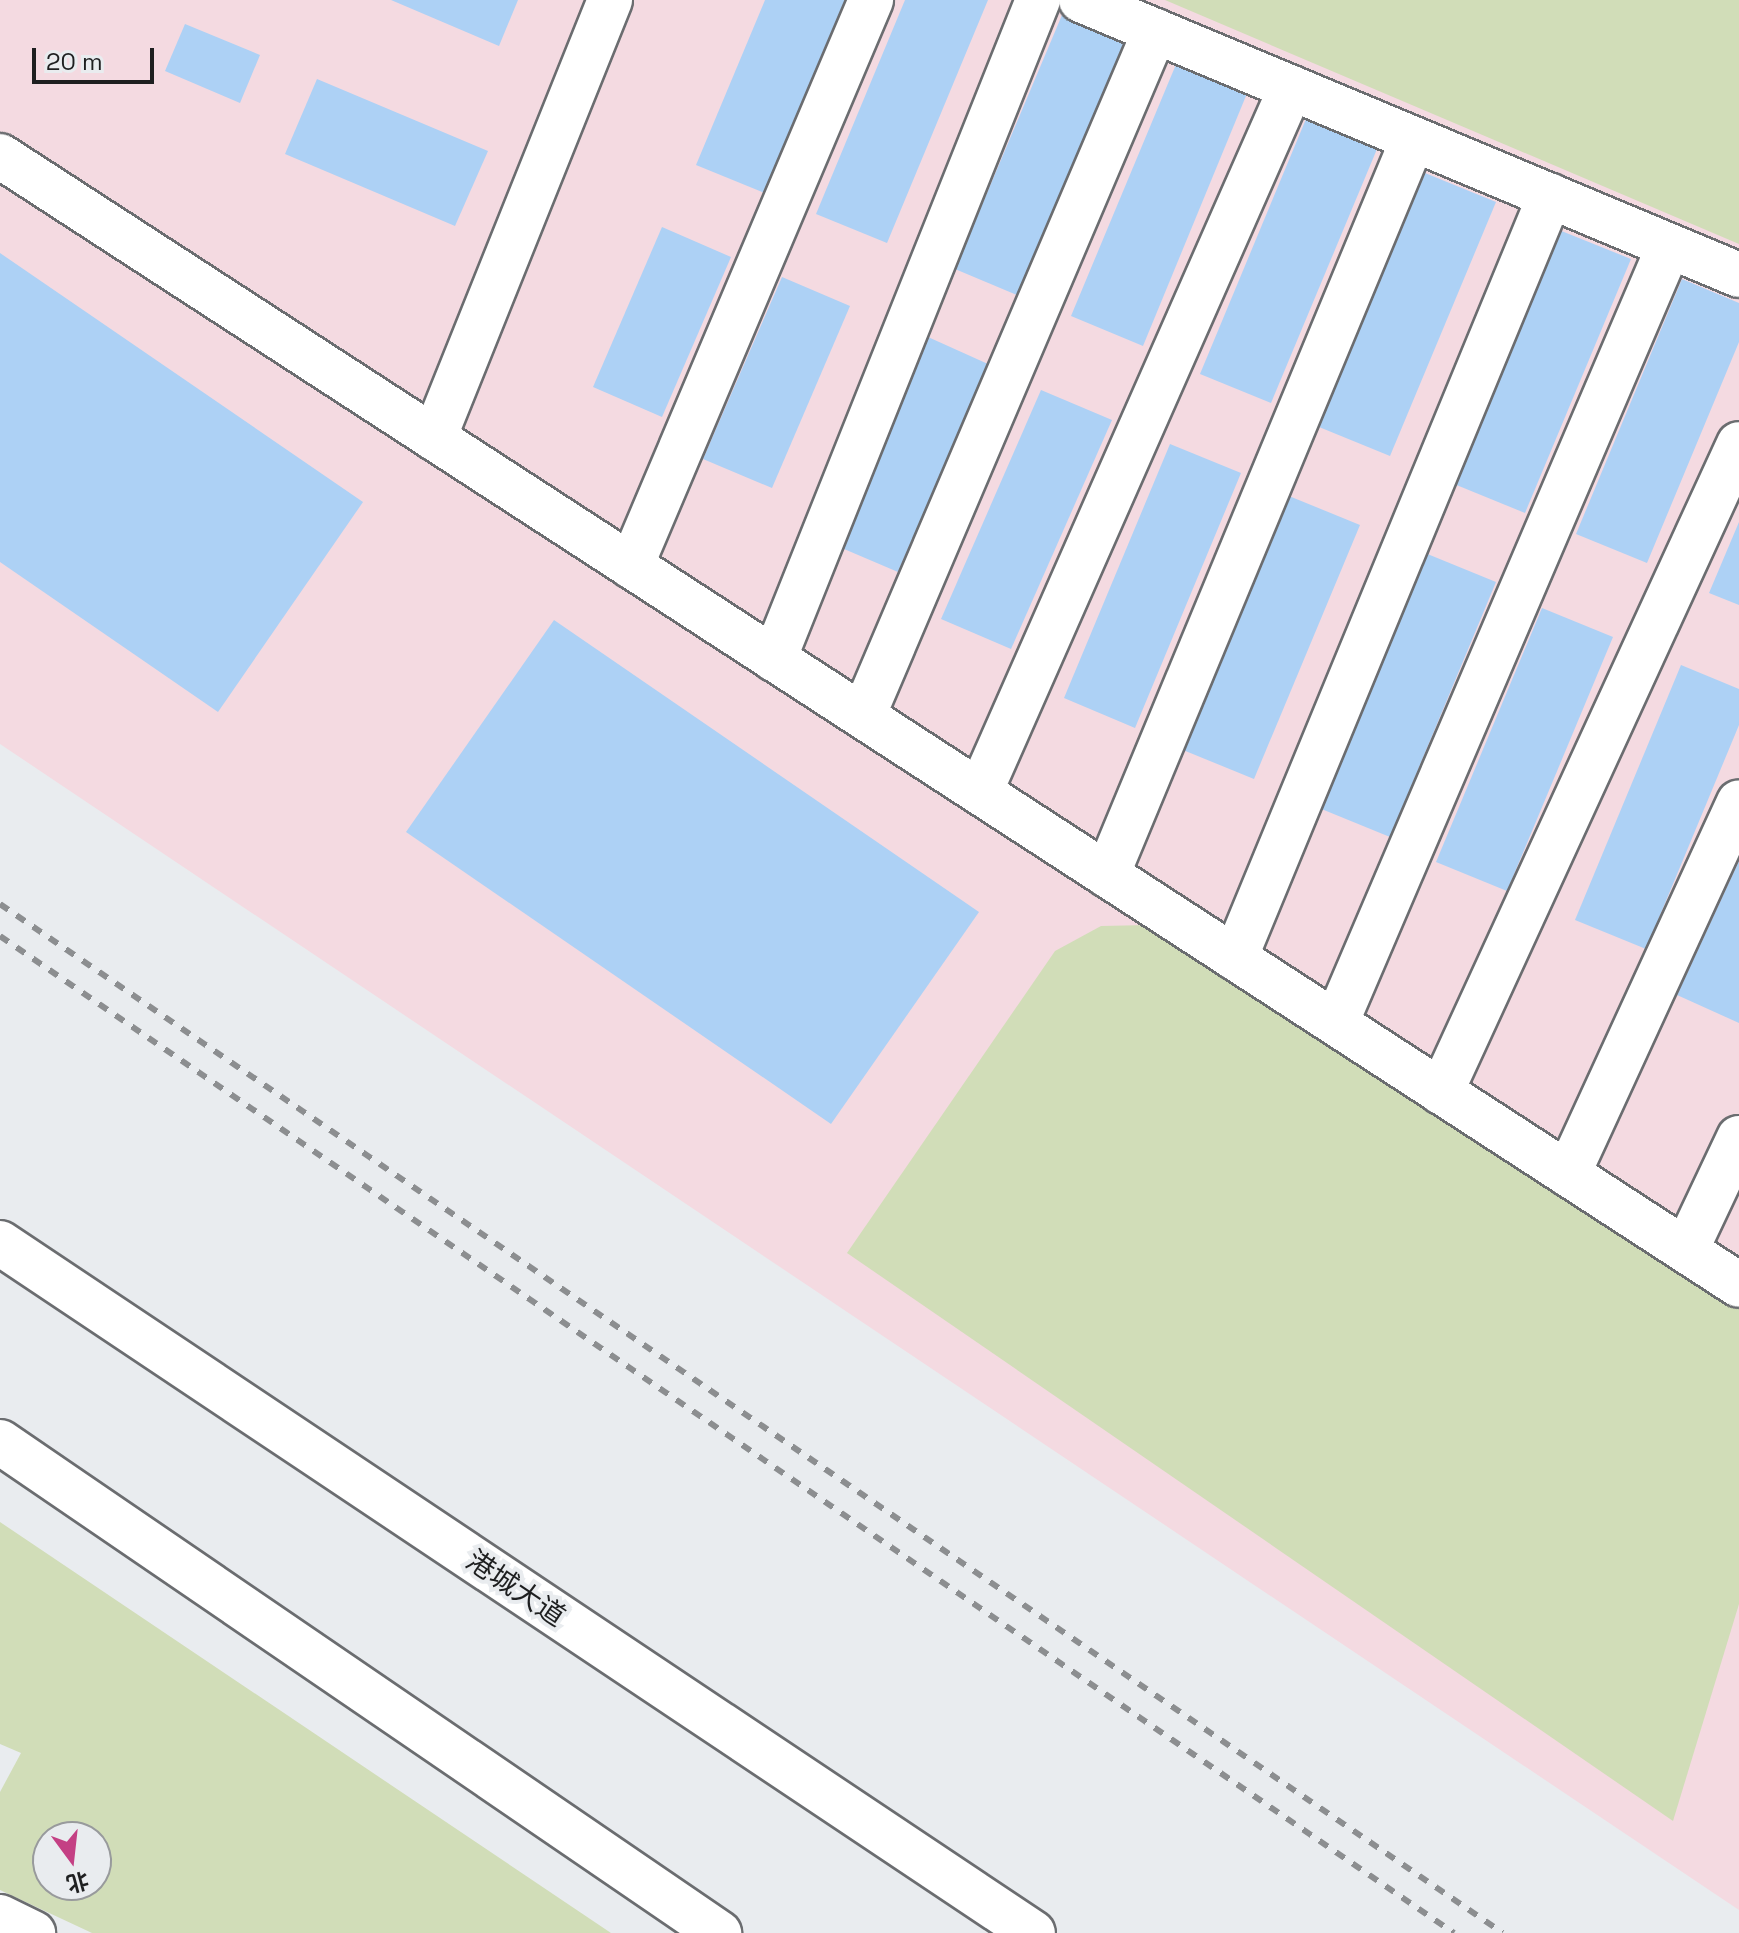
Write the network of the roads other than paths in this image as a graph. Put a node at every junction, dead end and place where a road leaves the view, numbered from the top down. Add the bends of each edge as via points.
1 (610, 0) edge
2 (871, 0) edge
3 (1038, 0) edge
4 (1081, 0) edge
5 (1155, 31) junction
6 (1291, 88) junction
7 (1413, 139) junction
8 (0, 156) edge
9 (1550, 196) junction
10 (1669, 246) junction
11 (1739, 275) edge
12 (434, 438) junction
13 (1739, 444) edge
14 (631, 566) junction
15 (774, 659) junction
16 (863, 716) junction
17 (980, 792) junction
18 (1739, 803) edge
19 (1107, 875) junction
20 (1235, 958) junction
21 (1336, 1023) junction
22 (1441, 1092) junction
23 (1739, 1138) edge
24 (1568, 1174) junction
25 (0, 1243) edge
26 (1686, 1250) junction
27 (1739, 1285) edge
28 (0, 1442) edge
29 (0, 1917) edge
30 (33, 1933) edge
31 (719, 1933) edge
32 (1033, 1933) edge

1 - 12 main road
2 - 14 main road
3 - 15 main road
4 - 5 main road
5 - 6 main road
5 - 16 main road
6 - 7 main road
6 - 17 main road
7 - 9 main road
7 - 19 main road
8 - 12 main road
9 - 10 main road
9 - 20 main road
10 - 11 main road
10 - 21 main road
12 - 14 main road
13 - 22 main road
14 - 15 main road
15 - 16 main road
16 - 17 main road
17 - 19 main road
18 - 24 main road
19 - 20 main road
20 - 21 main road
21 - 22 main road
22 - 24 main road
23 - 26 main road
24 - 26 main road
25 - 32 main road, 港城大道
26 - 27 main road
28 - 31 main road
29 - 30 main road

